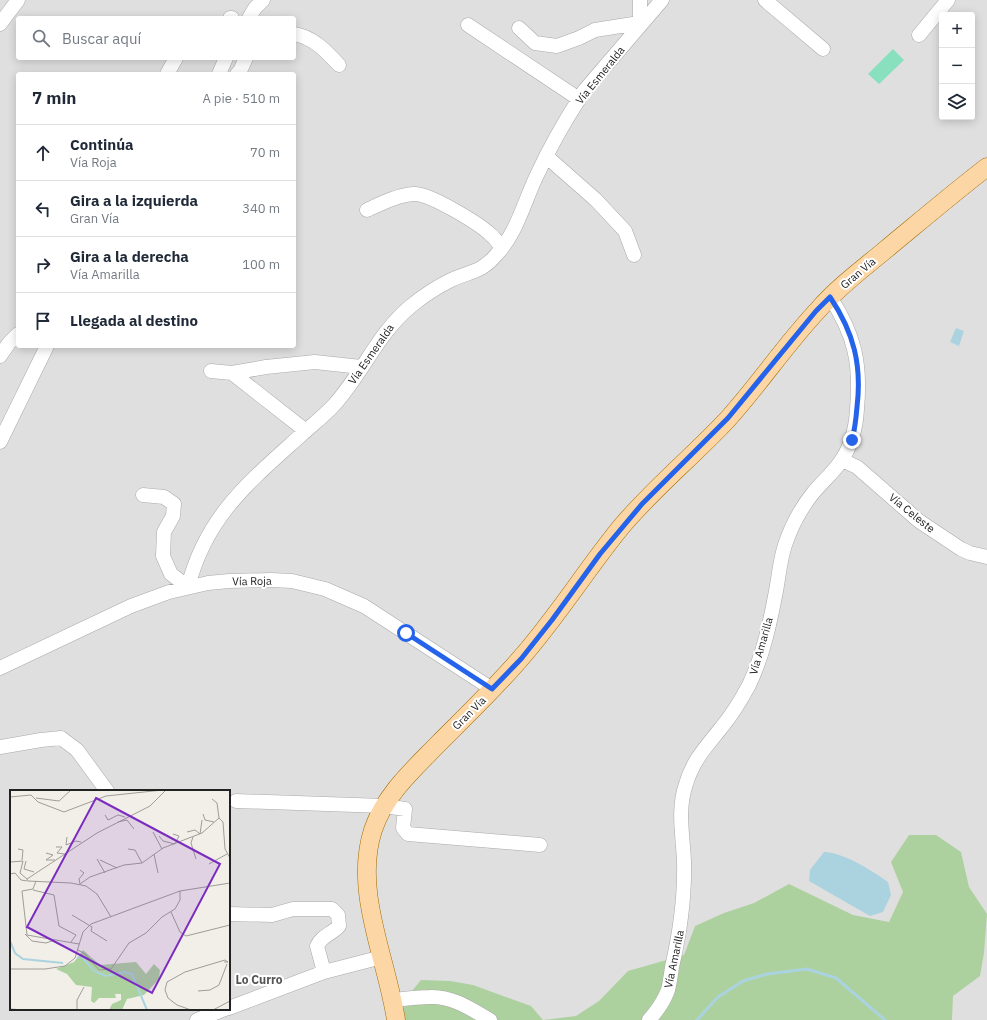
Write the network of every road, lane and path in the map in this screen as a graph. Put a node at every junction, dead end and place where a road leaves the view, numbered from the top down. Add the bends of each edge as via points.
1 (18, 0) edge
2 (263, 0) edge
3 (640, 0) edge
4 (662, 0) edge
5 (765, 0) edge
6 (948, 0) edge
7 (250, 16) edge
8 (0, 24) edge
9 (468, 25) dead end
10 (640, 25) junction
11 (518, 28) dead end
12 (296, 34) edge
13 (919, 35) dead end
14 (823, 50) dead end
15 (175, 60) edge
16 (225, 60) edge
17 (245, 60) edge
18 (339, 65) dead end
19 (168, 72) edge
20 (220, 72) edge
21 (239, 72) edge
22 (579, 99) junction
23 (546, 156) junction
24 (987, 167) edge
25 (367, 210) dead end
26 (502, 248) junction
27 (634, 255) dead end
28 (830, 297) junction
29 (16, 336) edge
30 (46, 348) edge
31 (0, 356) edge
32 (362, 366) junction
33 (211, 371) dead end
34 (232, 373) junction
35 (306, 431) junction
36 (0, 442) edge
37 (842, 460) junction
38 (143, 495) dead end
39 (987, 557) edge
40 (188, 587) junction
41 (0, 668) edge
42 (492, 689) junction
43 (0, 747) edge
44 (106, 790) edge
45 (236, 801) dead end
46 (384, 806) junction
47 (540, 845) dead end
48 (230, 914) edge
49 (382, 957) junction
50 (324, 972) junction
51 (392, 1000) junction
52 (230, 1009) edge
53 (223, 1012) edge
54 (197, 1020) edge
55 (396, 1020) edge
56 (490, 1020) edge
57 (650, 1020) edge

1 - 8 street
2 - 7 street
3 - 10 street
4 - 10 street, Vía Esmeralda
5 - 14 street
6 - 13 street
9 - 22 street
10 - 11 street via 595,30 557,46 535,43
10 - 22 street, Vía Esmeralda
12 - 18 street via 303,35 324,48
15 - 19 street
16 - 20 street
17 - 21 street
22 - 23 street, Vía Esmeralda
23 - 26 street, Vía Esmeralda via 514,229
23 - 27 street via 596,200 625,231
24 - 28 main road, Gran Vía
25 - 26 street via 396,198 415,194 434,200 463,216 490,234
26 - 32 street, Vía Esmeralda via 481,268 441,285 410,307 386,331
28 - 37 street, Vía Amarilla via 850,334 859,377 855,430
28 - 42 main road, Gran Vía via 728,418 642,504 600,554 521,659
29 - 31 street
30 - 36 street
32 - 34 street via 315,362
32 - 35 street, Vía Esmeralda via 334,406
33 - 34 street
34 - 35 street
35 - 40 street, Vía Esmeralda via 262,470 221,514 201,548
37 - 39 street, Vía Celeste via 857,467 919,521 970,553
37 - 57 street, Vía Amarilla via 812,494 797,517 781,560 776,591 756,669 733,712 698,757 685,785 680,810 684,879 680,930 667,991
38 - 40 street via 164,497 174,504 173,516 164,532 163,556 171,574
40 - 41 street, Vía Roja via 132,606
40 - 42 street, Vía Roja via 229,580 271,580 325,589 364,606
42 - 46 main road, Gran Vía via 405,778
43 - 44 street via 61,738 77,750
45 - 46 street
46 - 47 street via 405,808 403,828 408,834
46 - 49 main road, Gran Vía via 373,831 366,872 369,899
48 - 50 street via 272,915 293,909 332,910 338,915 338,926 334,932 319,940 317,946
49 - 50 street
49 - 51 main road, Gran Vía
50 - 52 street
51 - 55 main road, Gran Vía
51 - 56 street via 431,997 449,999
53 - 54 street

